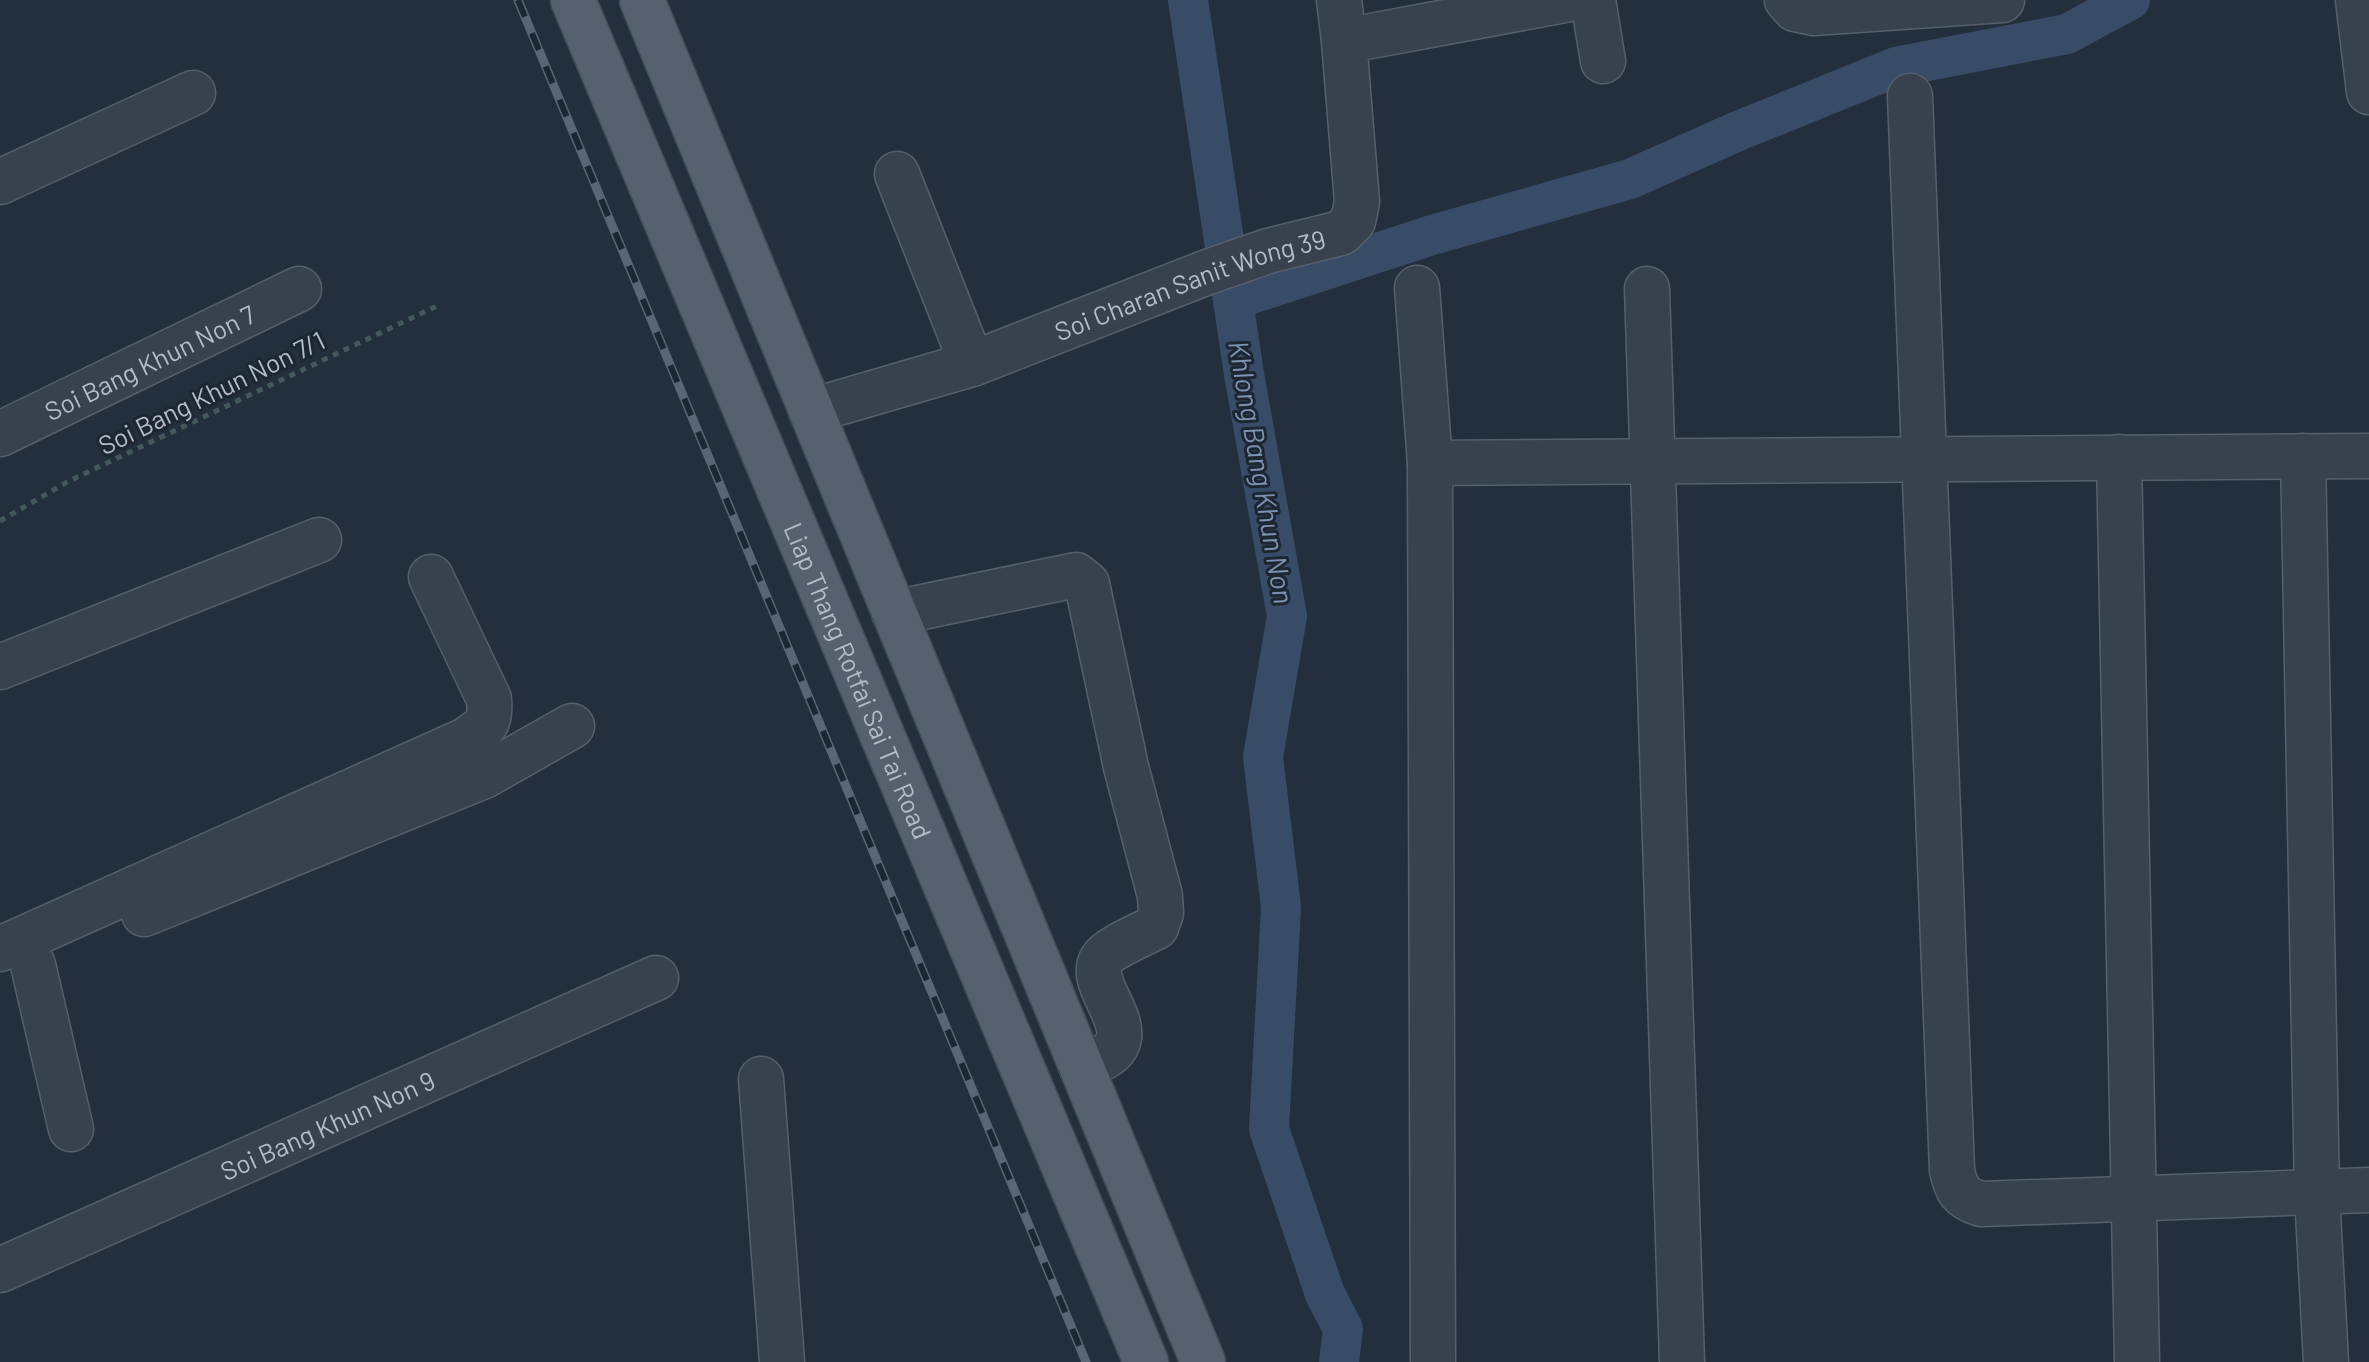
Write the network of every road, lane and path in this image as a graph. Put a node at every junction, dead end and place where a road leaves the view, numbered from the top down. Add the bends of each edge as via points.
1 (573, 0) edge
2 (642, 0) edge
3 (1565, 0) edge
4 (1593, 0) edge
5 (1787, 0) edge
6 (2002, 0) edge
7 (2358, 0) edge
8 (1342, 20) edge
9 (1603, 61) dead end
10 (2369, 92) edge
11 (193, 93) dead end
12 (1910, 96) dead end
13 (897, 174) dead end
14 (0, 182) edge
15 (1417, 288) dead end
16 (299, 289) dead end
17 (1647, 289) dead end
18 (441, 304) dead end
19 (972, 364) junction
20 (811, 411) junction
21 (0, 434) edge
22 (2303, 456) junction
23 (2369, 456) edge
24 (2119, 457) junction
25 (1925, 459) junction
26 (1653, 460) junction
27 (1430, 463) junction
28 (0, 521) edge
29 (319, 540) dead end
30 (431, 577) dead end
31 (894, 613) junction
32 (0, 667) edge
33 (572, 726) dead end
34 (11, 964) edge
35 (656, 978) dead end
36 (1081, 1066) junction
37 (761, 1079) dead end
38 (71, 1129) dead end
39 (2369, 1190) edge
40 (2317, 1194) junction
41 (2133, 1200) junction
42 (0, 1270) edge
43 (782, 1362) edge
44 (1146, 1362) edge
45 (1203, 1362) edge
46 (1433, 1362) edge
47 (1682, 1362) edge
48 (2137, 1362) edge
49 (2326, 1362) edge

1 - 44 main road, Liap Thang Rotfai Sai Tai Road
2 - 20 main road
3 - 8 street
4 - 9 street
5 - 6 street via 1795,9 1814,13
7 - 10 street
8 - 19 street, Soi Charan Sanit Wong 39 via 1357,202 1353,221 1341,233 1205,273
11 - 14 street
12 - 25 street
13 - 19 street
15 - 27 street
16 - 21 street, Soi Bang Khun Non 7
17 - 26 street
18 - 28 path, Soi Bang Khun Non 7/1 via 69,481
19 - 20 street, Soi Charan Sanit Wong 39
20 - 31 main road
22 - 23 street
22 - 24 street
22 - 40 street
24 - 25 street
24 - 41 street
25 - 26 street
25 - 41 street via 1956,1188 1967,1200 1981,1204
26 - 27 street
26 - 47 street
27 - 46 street
29 - 32 street
30 - 34 street via 489,699 491,717 484,727
31 - 36 main road
31 - 36 street via 1076,575 1087,584 1161,913 1156,927 1104,956 1101,978 1119,1038 1100,1061
33 - 34 street via 484,776
34 - 38 street
35 - 42 street, Soi Bang Khun Non 9
36 - 45 main road
37 - 43 street
39 - 40 street
40 - 41 street
40 - 49 street
41 - 48 street

